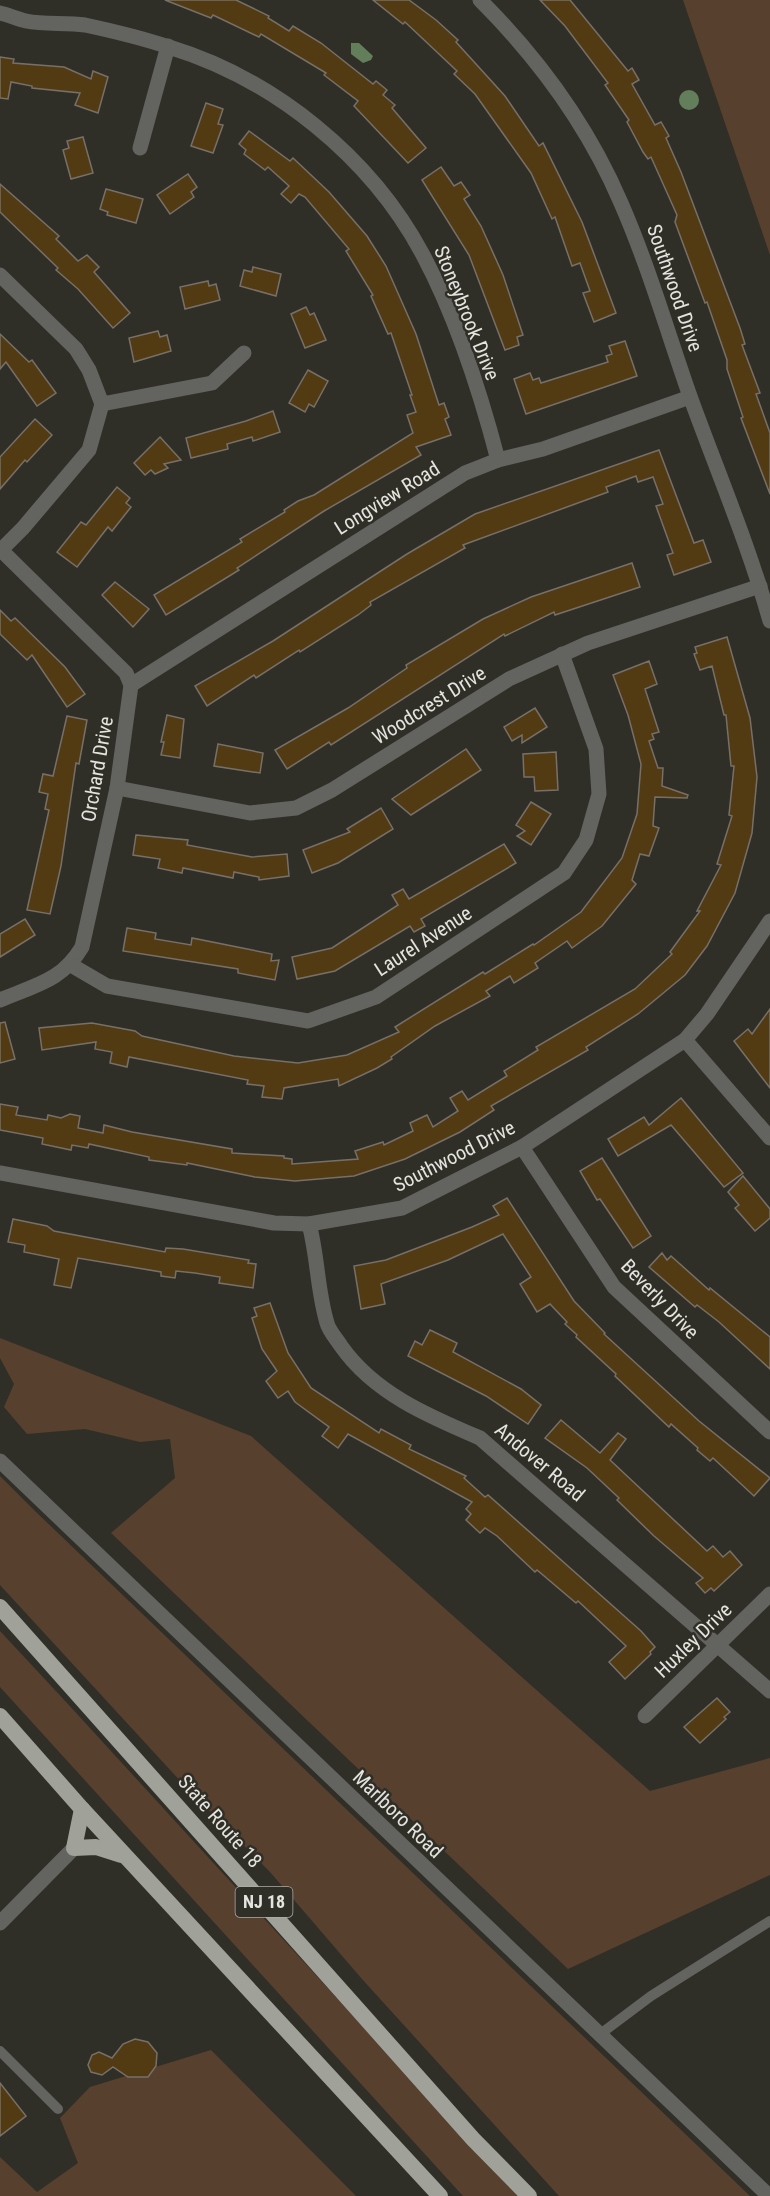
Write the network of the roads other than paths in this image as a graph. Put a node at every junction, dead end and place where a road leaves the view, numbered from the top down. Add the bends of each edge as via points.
1 (480, 0) edge
2 (0, 13) edge
3 (168, 46) junction
4 (140, 148) dead end
5 (0, 275) edge
6 (244, 353) dead end
7 (690, 397) junction
8 (102, 404) junction
9 (498, 460) junction
10 (0, 549) edge
11 (760, 586) junction
12 (770, 621) edge
13 (562, 654) junction
14 (131, 685) junction
15 (117, 788) junction
16 (770, 921) edge
17 (71, 965) junction
18 (0, 1000) edge
19 (685, 1040) junction
20 (770, 1138) edge
21 (522, 1147) junction
22 (0, 1173) edge
23 (309, 1224) junction
24 (770, 1432) edge
25 (0, 1461) edge
26 (770, 1594) edge
27 (0, 1607) edge
28 (719, 1644) junction
29 (770, 1691) edge
30 (0, 1716) edge
31 (645, 1716) dead end
32 (82, 1809) junction
33 (74, 1848) junction
34 (127, 1858) junction
35 (770, 1921) edge
36 (0, 1923) edge
37 (599, 2035) junction
38 (0, 2051) edge
39 (57, 2109) dead end
40 (440, 2196) edge
41 (529, 2196) edge
42 (769, 2196) edge

1 - 7 street, Southwood Drive via 549,78 598,155 640,250
2 - 3 street, Stoneybrook Drive via 27,21 84,25
3 - 4 street
3 - 9 street, Stoneybrook Drive via 237,74 291,108 339,148 386,199 423,255 437,286 488,422
5 - 8 street via 76,349
6 - 8 street via 212,383
7 - 9 street, Longview Road via 543,449
7 - 11 street, Southwood Drive
8 - 10 street via 89,450 23,528
9 - 14 street, Longview Road via 465,473
10 - 14 street via 126,673
11 - 12 street, Southwood Drive
11 - 13 street, Woodcrest Drive
13 - 15 street, Woodcrest Drive via 509,679 332,790 296,808 250,813
13 - 17 street, Laurel Avenue via 596,749 599,794 586,840 564,873 376,998 308,1021 107,986
14 - 15 street, Orchard Drive
15 - 17 street, Orchard Drive via 82,947
16 - 19 street, Southwood Drive
17 - 18 street via 61,974
19 - 20 street
19 - 21 street, Southwood Drive
21 - 23 street, Southwood Drive via 402,1208
21 - 24 street, Beverly Drive via 614,1287
22 - 23 street, Southwood Drive via 274,1223
23 - 28 street, Andover Road via 327,1325 356,1367 430,1417 480,1438
25 - 37 street, Marlboro Road
26 - 28 street, Huxley Drive
27 - 41 highway, State Route 18 / NJ 18 via 473,2139
28 - 29 street, Andover Road
28 - 31 street, Huxley Drive
30 - 32 highway
32 - 33 highway
32 - 34 highway
33 - 34 highway via 111,1850
33 - 36 street
34 - 40 highway
35 - 37 lane via 651,1996
37 - 42 street, Marlboro Road
38 - 39 lane

